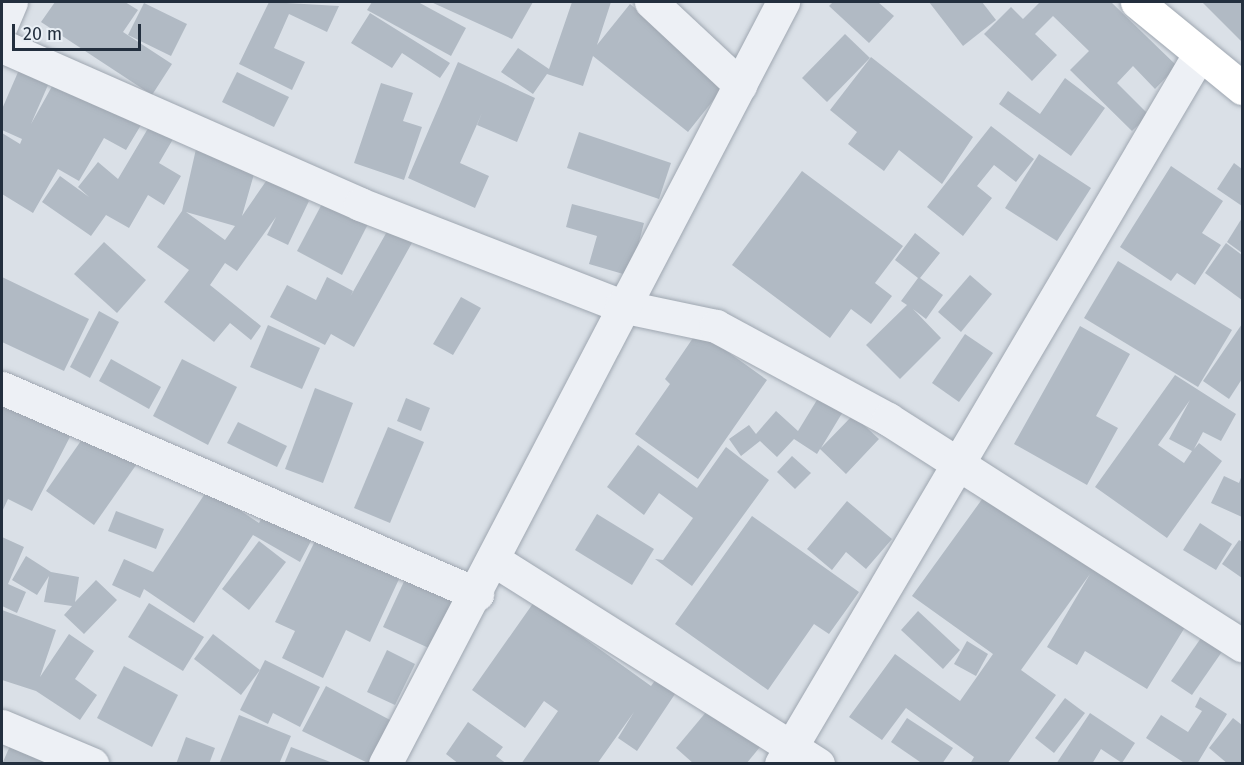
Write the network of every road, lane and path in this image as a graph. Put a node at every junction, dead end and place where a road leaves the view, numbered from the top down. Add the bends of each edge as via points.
1 (11, 2) edge
2 (651, 2) edge
3 (783, 2) edge
4 (1137, 2) edge
5 (2, 23) edge
6 (2, 46) edge
7 (1200, 53) junction
8 (740, 85) junction
9 (1242, 88) edge
10 (621, 306) junction
11 (2, 388) edge
12 (959, 462) junction
13 (494, 560) junction
14 (477, 594) junction
15 (1242, 645) edge
16 (2, 726) edge
17 (786, 755) edge
18 (92, 764) edge
19 (385, 764) edge
20 (819, 764) edge

1 - 5 street
2 - 8 street
3 - 8 street
4 - 7 street
6 - 10 street via 360,204
7 - 9 street
7 - 12 street
8 - 10 street
10 - 12 street via 716,326
10 - 13 street
11 - 14 street
12 - 15 street
12 - 17 street
13 - 14 street
13 - 17 street
14 - 19 street
16 - 18 street
17 - 20 street

